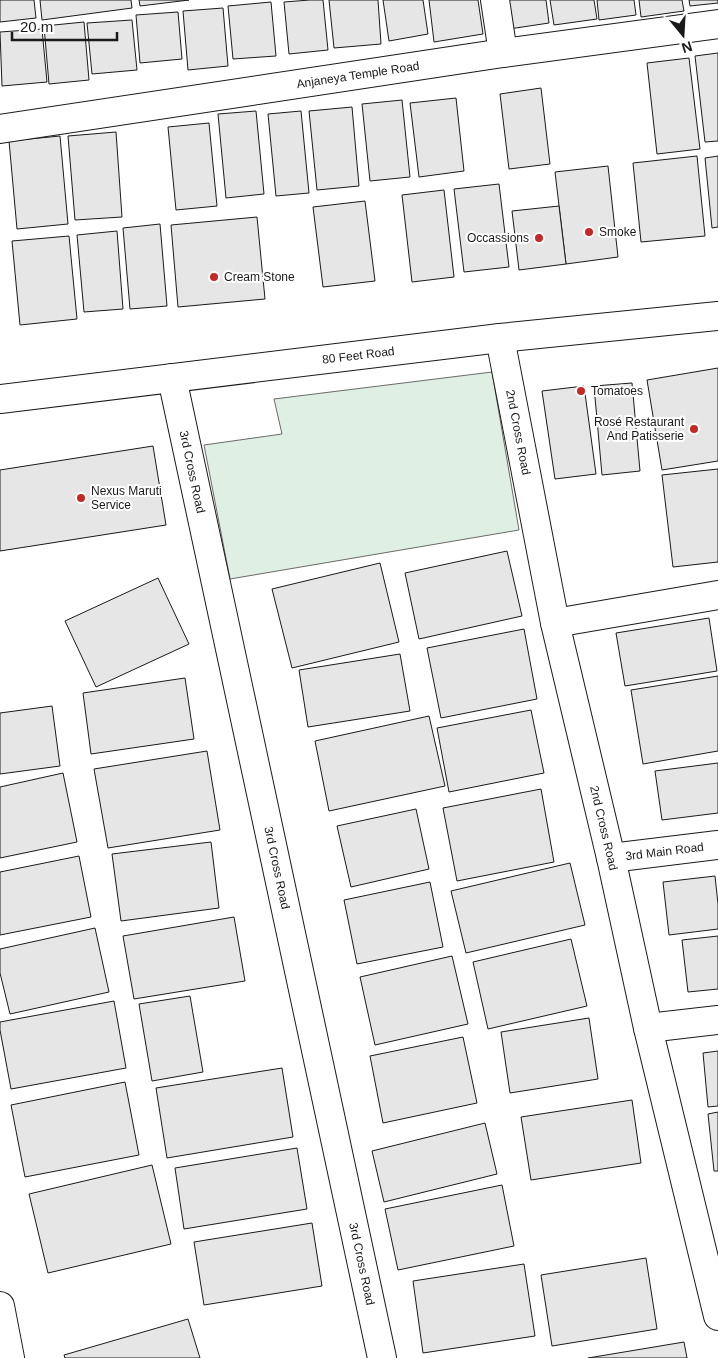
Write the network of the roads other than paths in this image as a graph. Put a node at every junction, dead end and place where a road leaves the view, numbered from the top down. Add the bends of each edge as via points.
1 (495, 0) edge
2 (718, 24) edge
3 (503, 52) junction
4 (0, 129) edge
5 (718, 316) edge
6 (500, 338) junction
7 (172, 378) junction
8 (0, 399) edge
9 (718, 595) edge
10 (555, 623) junction
11 (718, 845) edge
12 (611, 858) junction
13 (718, 1020) edge
14 (648, 1028) junction
15 (0, 1306) edge
16 (718, 1316) edge
17 (10, 1358) edge
18 (382, 1358) edge

1 - 3 street
2 - 3 street, Anjaneya Temple Road
3 - 4 street, Anjaneya Temple Road
5 - 6 street, 80 Feet Road
6 - 7 street, 80 Feet Road
6 - 10 street, 2nd Cross Road
7 - 8 street, 80 Feet Road
7 - 18 street, 3rd Cross Road
9 - 10 street
10 - 12 street, 2nd Cross Road
11 - 12 street, 3rd Main Road
12 - 14 street, 2nd Cross Road
13 - 14 street
14 - 16 street, 2nd Cross Road
15 - 17 street

